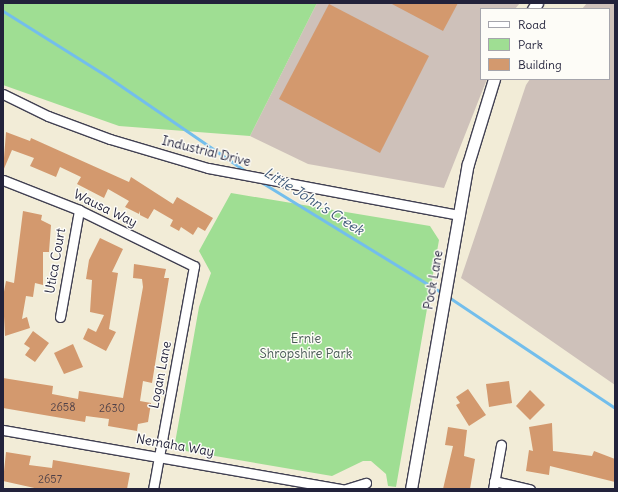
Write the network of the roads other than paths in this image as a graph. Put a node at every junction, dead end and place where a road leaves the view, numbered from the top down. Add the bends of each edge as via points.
1 (494, 80) edge
2 (3, 94) edge
3 (3, 180) edge
4 (79, 210) junction
5 (460, 215) junction
6 (194, 266) joint
7 (60, 317) dead end
8 (3, 430) edge
9 (501, 445) dead end
10 (159, 456) junction
11 (366, 483) dead end
12 (493, 485) edge
13 (153, 489) edge
14 (342, 489) edge
15 (346, 489) edge
16 (411, 489) edge
17 (530, 489) edge

1 - 5 street, Pock Lane via 476,132
2 - 5 street, Industrial Drive via 48,116 110,139 208,168
3 - 4 street, Wausa Way
4 - 6 street, Wausa Way
4 - 7 street, Utica Court
5 - 16 street, Pock Lane
6 - 10 street, Logan Lane
8 - 10 street, Nemaha Way
9 - 12 street
10 - 13 street, Logan Lane
10 - 14 street, Nemaha Way
11 - 15 street
12 - 17 street

